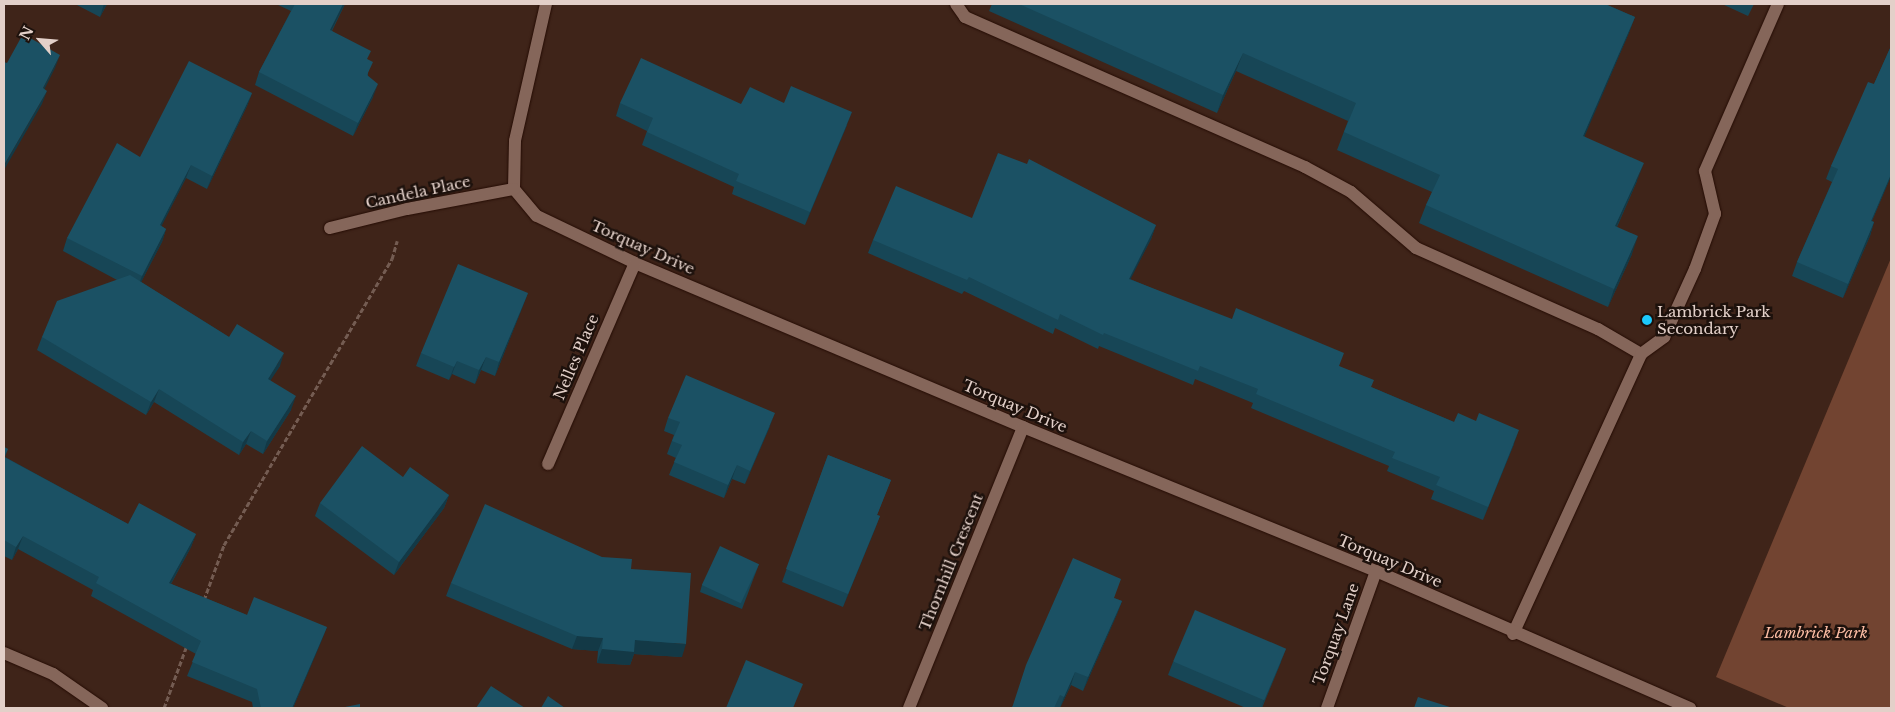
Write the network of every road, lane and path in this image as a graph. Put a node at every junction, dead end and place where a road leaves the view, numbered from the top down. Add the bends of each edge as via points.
1 (546, 4) edge
2 (956, 4) edge
3 (1778, 4) edge
4 (514, 189) junction
5 (406, 209) junction
6 (330, 228) dead end
7 (635, 263) junction
8 (1641, 354) junction
9 (1023, 427) junction
10 (548, 464) dead end
11 (1376, 571) junction
12 (201, 608) edge
13 (1513, 634) junction
14 (191, 636) edge
15 (4, 653) edge
16 (102, 708) edge
17 (164, 708) edge
18 (909, 708) edge
19 (1328, 708) edge
20 (1690, 708) edge

1 - 4 street via 515,141
2 - 8 street via 965,17 1305,167 1351,192 1416,248 1598,329
3 - 8 street via 1705,171 1715,214 1695,269 1664,337
4 - 5 street, Candela Place
4 - 7 street, Torquay Drive via 537,216
5 - 6 street, Candela Place
5 - 12 path via 392,259 224,545
7 - 9 street, Torquay Drive
7 - 10 street, Nelles Place
8 - 13 street
9 - 11 street, Torquay Drive
9 - 18 street, Thornhill Crescent
11 - 13 street, Torquay Drive
11 - 19 street, Torquay Lane
13 - 20 street, Torquay Drive
14 - 17 path
15 - 16 street via 52,674

